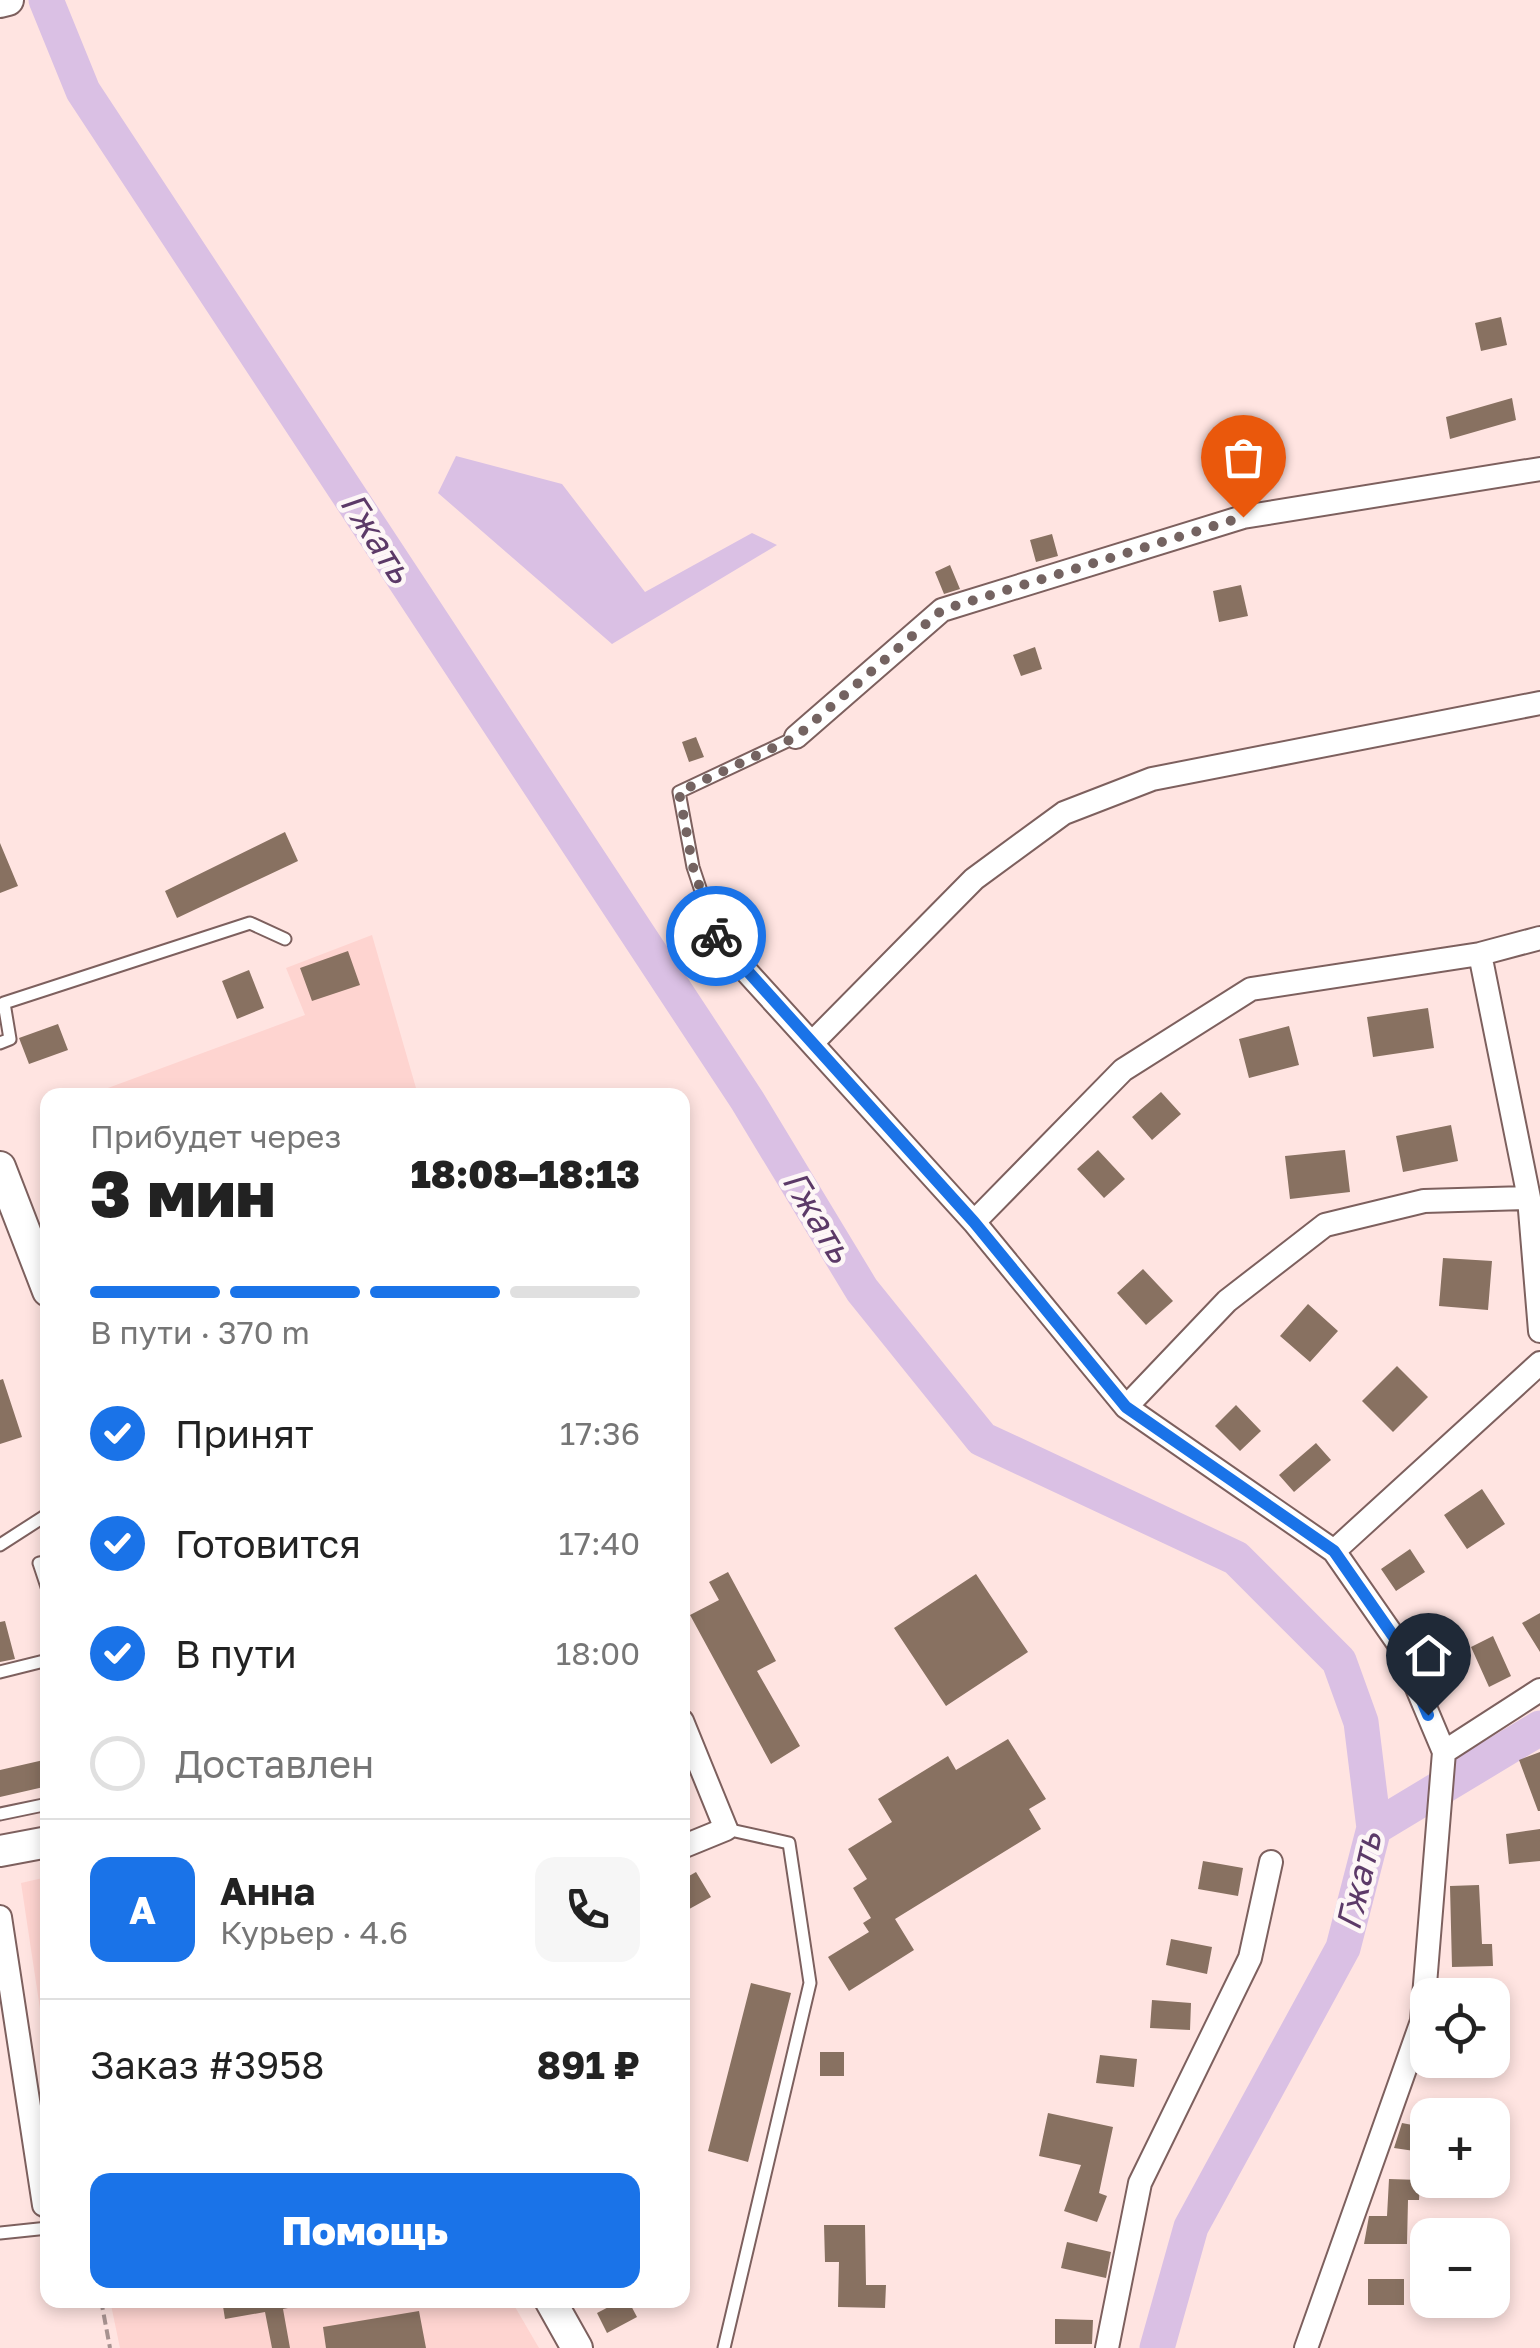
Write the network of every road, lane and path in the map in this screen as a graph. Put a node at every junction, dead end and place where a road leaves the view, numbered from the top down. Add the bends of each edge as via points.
1 (8, 0) edge
2 (0, 2) edge
3 (1540, 469) edge
4 (1540, 703) edge
5 (796, 737) joint
6 (1540, 938) edge
7 (285, 939) dead end
8 (718, 939) joint
9 (1480, 954) junction
10 (814, 1041) junction
11 (0, 1044) edge
12 (0, 1167) edge
13 (1529, 1198) junction
14 (8, 1210) edge
15 (974, 1222) junction
16 (40, 1279) edge
17 (1540, 1331) edge
18 (1540, 1364) edge
19 (1126, 1407) junction
20 (40, 1519) edge
21 (0, 1545) edge
22 (1334, 1551) junction
23 (40, 1662) edge
24 (0, 1672) edge
25 (1540, 1690) edge
26 (690, 1740) edge
27 (1444, 1752) junction
28 (40, 1806) edge
29 (0, 1814) edge
30 (726, 1828) junction
31 (690, 1843) edge
32 (40, 1844) edge
33 (0, 1851) edge
34 (1271, 1862) dead end
35 (0, 1917) edge
36 (40, 2180) edge
37 (40, 2221) edge
38 (0, 2233) edge
39 (102, 2308) edge
40 (555, 2308) edge
41 (110, 2348) edge
42 (578, 2348) edge
43 (724, 2348) edge
44 (1106, 2348) edge
45 (1306, 2348) edge

1 - 2 main road
3 - 5 street via 1243,517 942,610
4 - 10 street via 1152,779 1064,813 974,878
5 - 8 lane via 679,792 693,867
6 - 9 street
7 - 11 lane via 250,922 4,1003 10,1039
8 - 10 street
9 - 13 street
9 - 15 street via 1251,989 1123,1070
10 - 15 street
12 - 14 main road
13 - 17 street
13 - 19 street via 1424,1201 1325,1225 1227,1301
14 - 16 main road
15 - 19 street
18 - 22 street
19 - 22 street
20 - 21 lane
22 - 27 street via 1398,1643
23 - 24 lane
25 - 27 street
26 - 30 street
27 - 45 street via 1422,2021
28 - 29 lane
30 - 31 street
30 - 43 lane via 789,1843 810,1983
32 - 33 main road
34 - 44 street via 1250,1958 1140,2182
35 - 36 street
37 - 38 lane
39 - 41 path
40 - 42 main road

